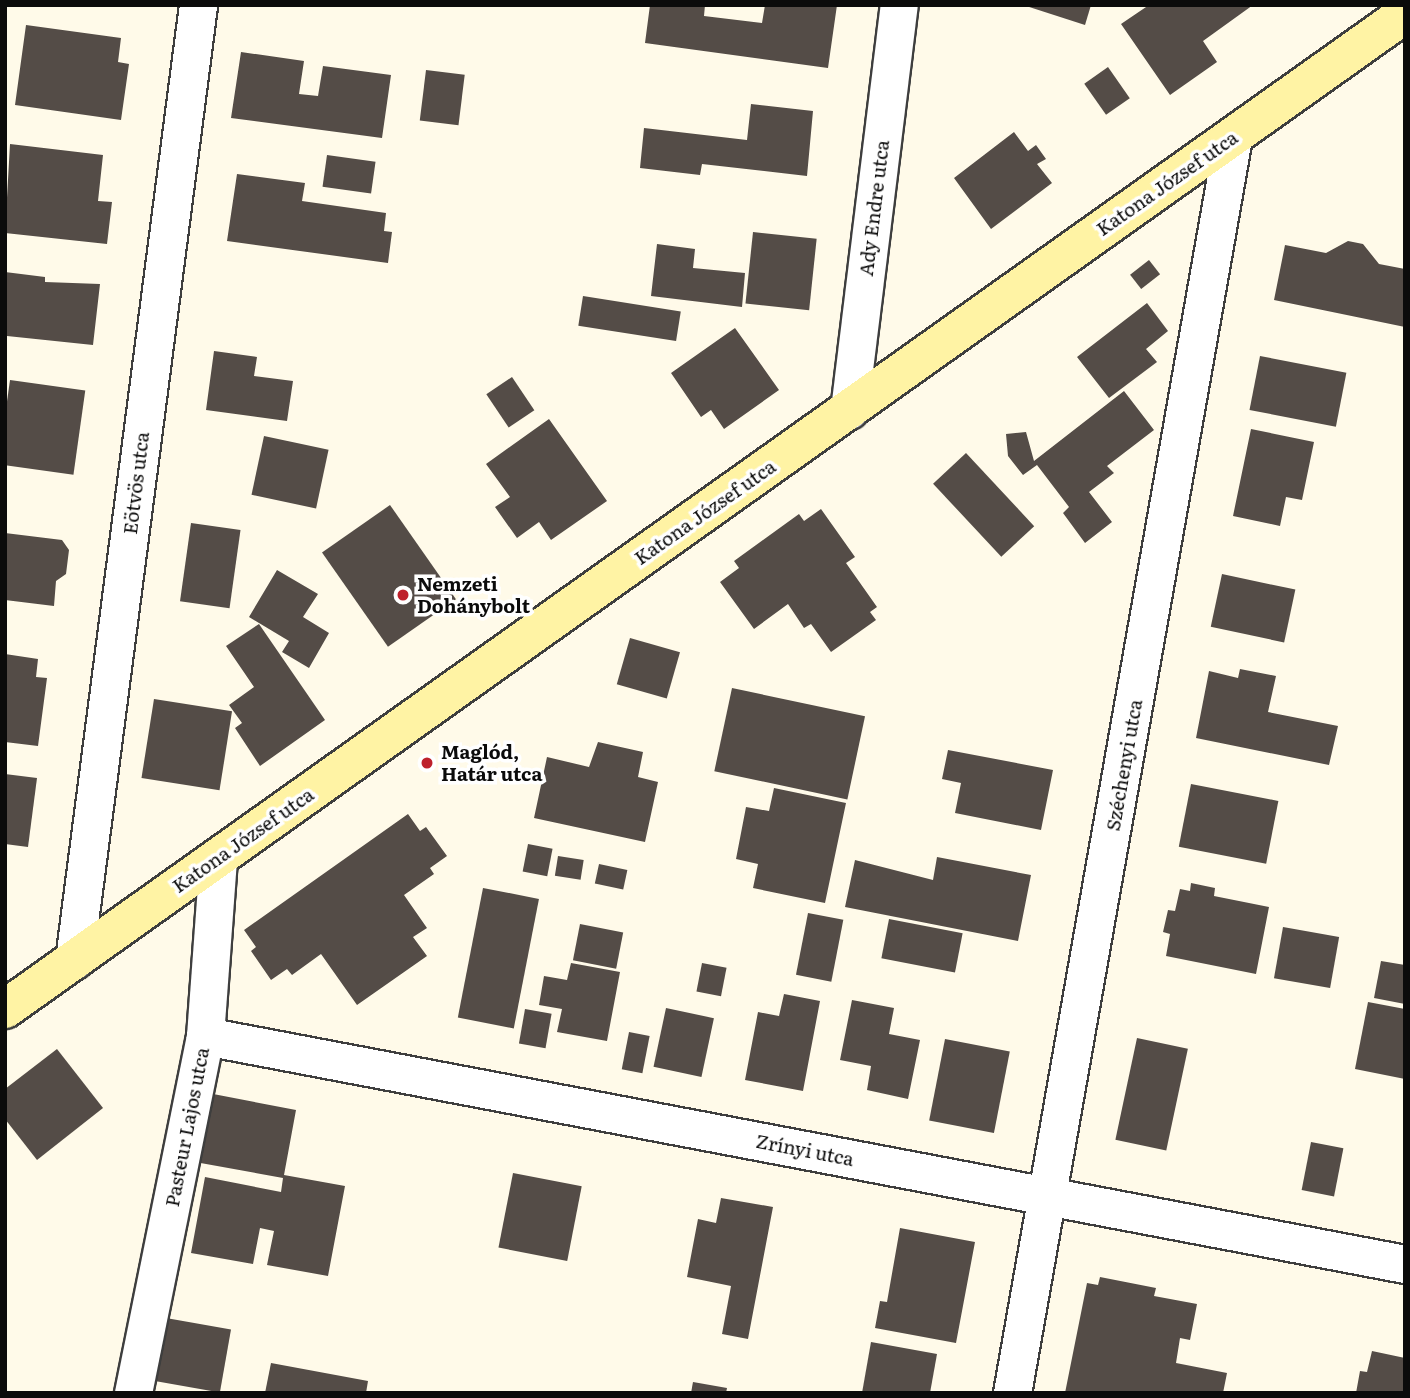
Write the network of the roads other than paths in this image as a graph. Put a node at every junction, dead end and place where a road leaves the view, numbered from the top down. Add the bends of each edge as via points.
1 (198, 5) edge
2 (899, 5) edge
3 (1405, 14) edge
4 (1233, 136) junction
5 (849, 410) junction
6 (219, 858) junction
7 (74, 961) junction
8 (5, 1009) edge
9 (205, 1036) junction
10 (1049, 1197) junction
11 (1405, 1264) edge
12 (133, 1393) edge
13 (1012, 1393) edge

1 - 7 street, Eötvös utca
2 - 5 street, Ady Endre utca
3 - 4 main road, Katona József utca
4 - 5 main road, Katona József utca
4 - 10 street, Széchenyi utca
5 - 6 main road, Katona József utca
6 - 7 main road, Katona József utca
6 - 9 street, Pasteur Lajos utca
7 - 8 main road, Katona József utca
9 - 10 street, Zrínyi utca
9 - 12 street, Pasteur Lajos utca
10 - 11 street, Zrínyi utca
10 - 13 street, Széchenyi utca

